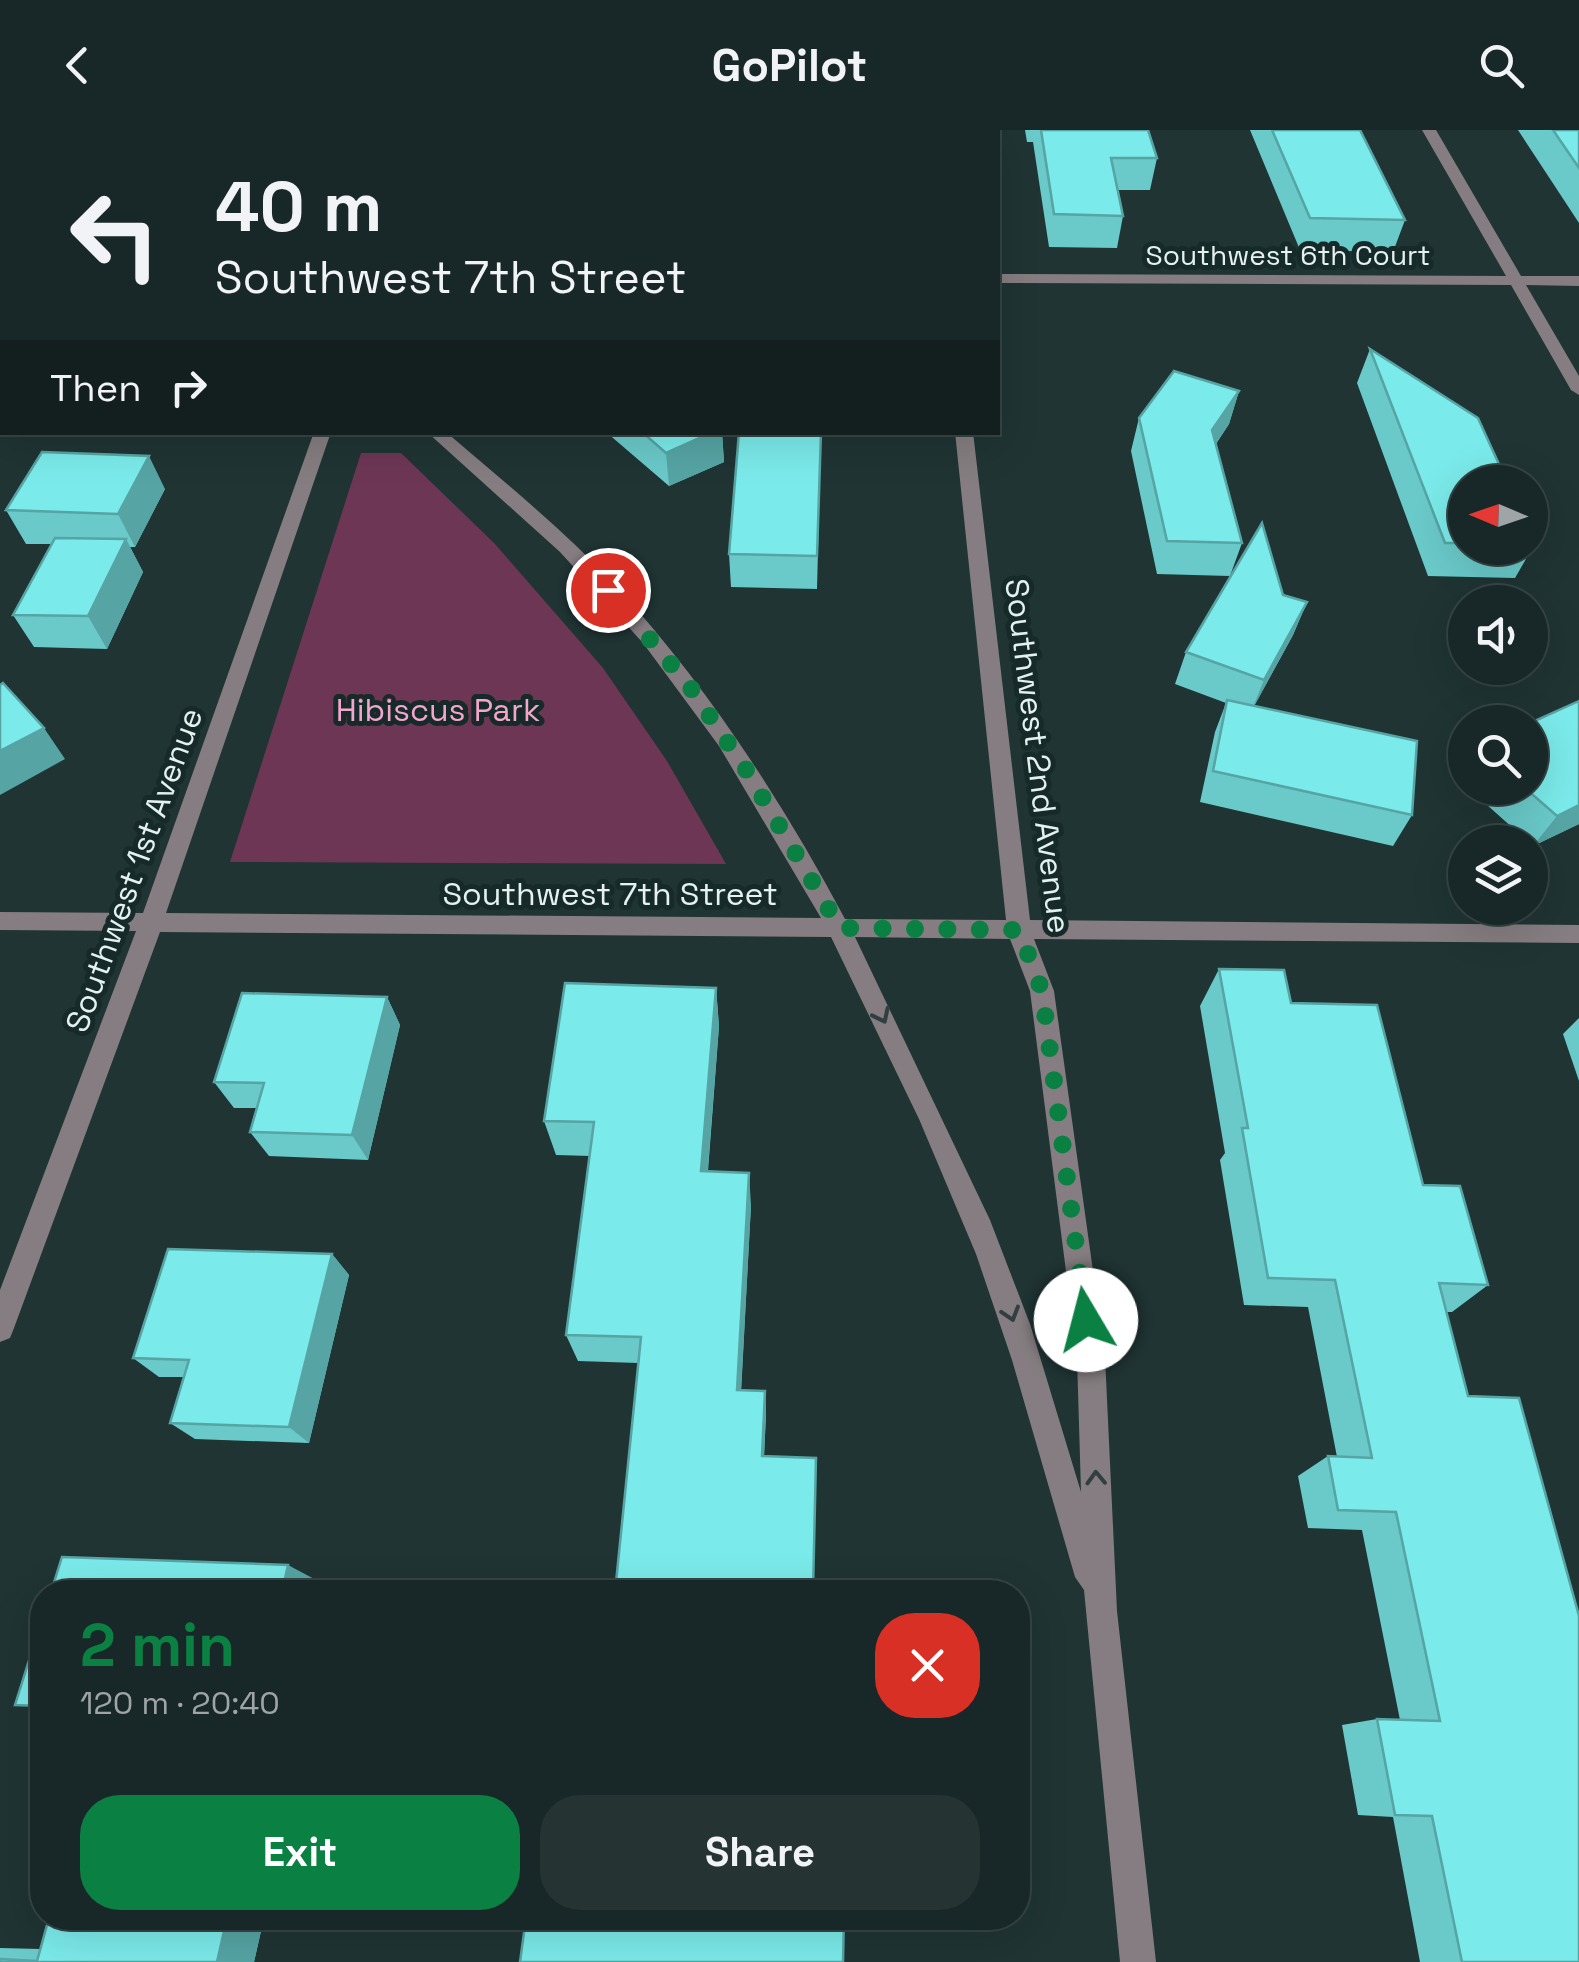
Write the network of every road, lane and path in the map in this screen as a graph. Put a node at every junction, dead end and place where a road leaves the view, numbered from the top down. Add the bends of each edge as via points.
1 (1430, 130) edge
2 (1000, 279) edge
3 (1516, 281) junction
4 (1579, 282) edge
5 (1579, 390) edge
6 (322, 435) edge
7 (439, 435) edge
8 (964, 435) edge
9 (0, 921) edge
10 (150, 924) junction
11 (840, 928) junction
12 (1019, 930) junction
13 (1579, 934) edge
14 (0, 1328) edge
15 (1101, 1610) junction
16 (1138, 1962) edge

1 - 3 street
2 - 3 street, Southwest 6th Court
3 - 4 street, Southwest 6th Court
3 - 5 street
6 - 10 street, Southwest 1st Avenue
7 - 11 street via 529,510 688,684 764,795
8 - 12 street, Southwest 2nd Avenue
9 - 10 street, Southwest 7th Street
10 - 11 street, Southwest 7th Street
10 - 14 street, Southwest 1st Avenue
11 - 12 street, Southwest 7th Street
11 -> 15 street via 929,1110 1003,1288
12 - 13 street, Southwest 7th Street
15 -> 12 street, Southwest 2nd Avenue via 1091,1357 1042,991
15 - 16 street

